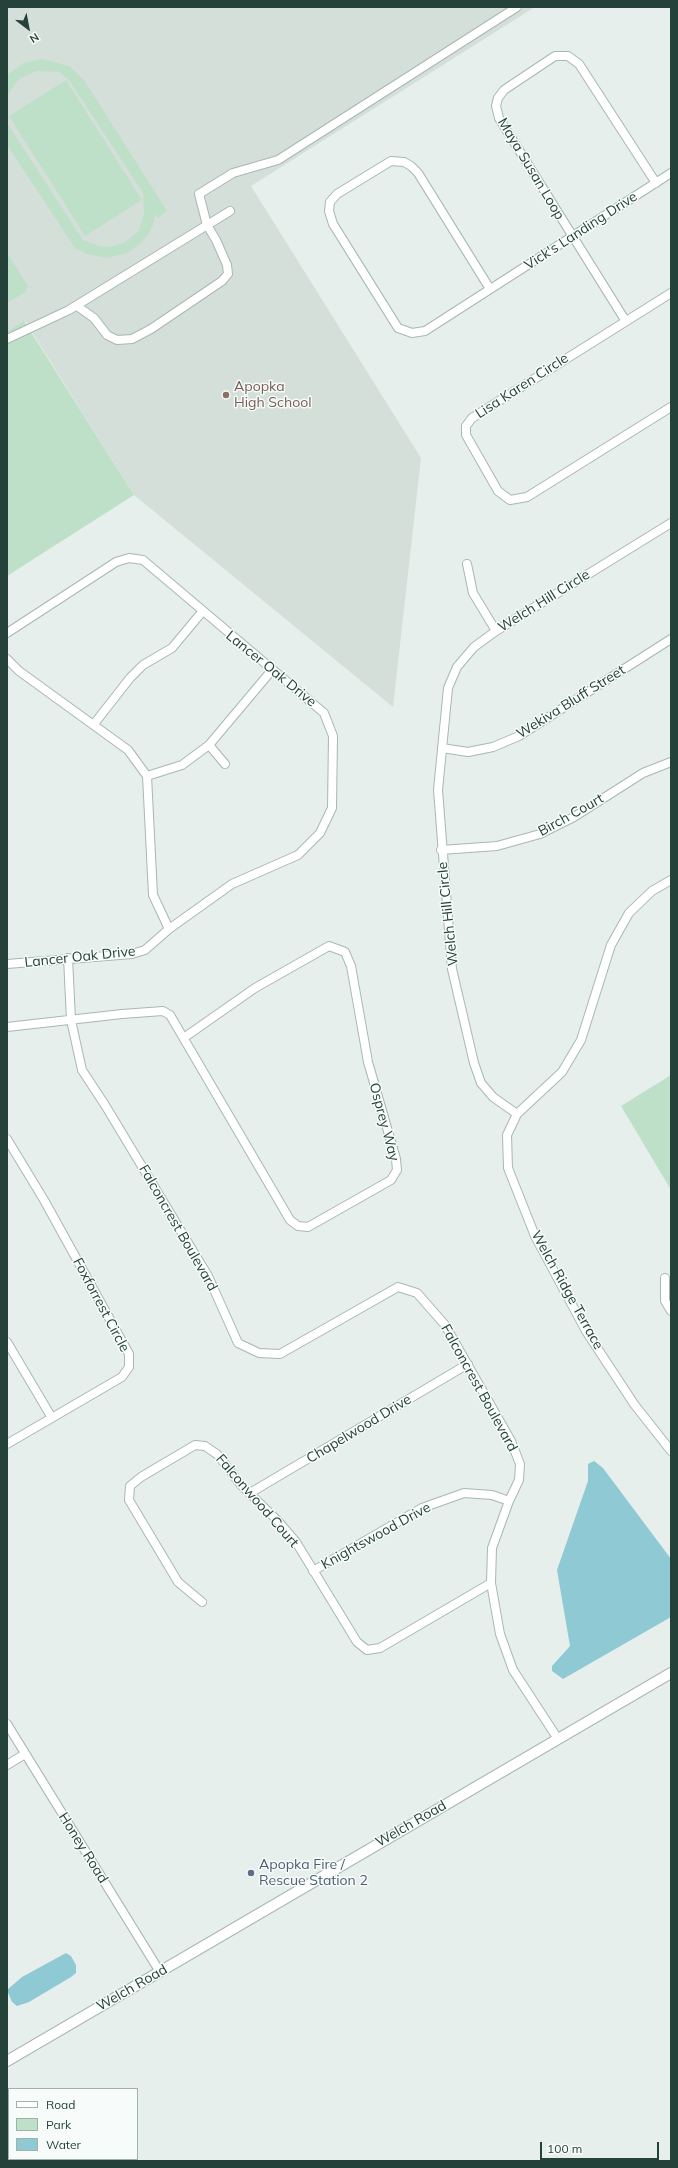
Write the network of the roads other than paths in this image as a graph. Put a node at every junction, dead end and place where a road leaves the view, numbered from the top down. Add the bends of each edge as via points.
1 (517, 7) edge
2 (671, 173) edge
3 (656, 183) junction
4 (230, 211) dead end
5 (207, 225) junction
6 (572, 236) junction
7 (490, 289) junction
8 (671, 292) edge
9 (77, 306) junction
10 (625, 320) junction
11 (7, 339) edge
12 (671, 407) edge
13 (671, 524) edge
14 (467, 564) dead end
15 (202, 612) junction
16 (496, 631) junction
17 (7, 632) edge
18 (671, 639) edge
19 (7, 659) edge
20 (272, 670) junction
21 (94, 724) junction
22 (209, 745) junction
23 (442, 748) junction
24 (671, 762) edge
25 (225, 764) dead end
26 (147, 776) junction
27 (441, 850) junction
28 (671, 880) edge
29 (169, 929) junction
30 (68, 958) junction
31 (7, 964) edge
32 (71, 1020) junction
33 (7, 1027) edge
34 (184, 1037) junction
35 (517, 1114) junction
36 (7, 1139) edge
37 (665, 1278) dead end
38 (671, 1311) edge
39 (7, 1342) edge
40 (468, 1364) junction
41 (52, 1418) junction
42 (7, 1444) edge
43 (671, 1451) edge
44 (250, 1493) junction
45 (509, 1501) junction
46 (313, 1571) junction
47 (491, 1583) junction
48 (202, 1602) dead end
49 (671, 1673) edge
50 (7, 1724) edge
51 (558, 1739) junction
52 (25, 1754) junction
53 (7, 1765) edge
54 (160, 1972) junction
55 (7, 2061) edge

1 - 5 street via 278,160 233,173 199,194
2 - 3 street, Vick's Landing Drive
3 - 6 street, Vick's Landing Drive
3 - 6 street, Maya Susan Loop via 579,64 568,56 555,56 504,90 496,106 499,118
4 - 5 street
5 - 9 street
5 - 9 street via 227,265 228,274 222,281 151,329 132,339 117,340 107,335 94,318
6 - 7 street, Vick's Landing Drive
6 - 10 street, Maya Susan Loop
7 - 7 street, Vick's Landing Drive via 425,331 412,333 398,328 333,224 329,211 330,202 337,194 391,161 404,162 418,173
8 - 10 street, Lisa Karen Circle
9 - 11 street
10 - 12 street, Lisa Karen Circle via 472,418 466,426 466,435 498,491 510,500 527,497
13 - 16 street, Welch Hill Circle
14 - 16 street via 473,594
15 - 17 street, Lancer Oak Drive via 144,560 129,558 116,562
15 - 20 street, Lancer Oak Drive
15 - 21 street via 172,648 143,665 130,678
16 - 23 street, Welch Hill Circle via 474,647 457,667 448,688
18 - 23 street, Wekiva Bluff Street via 519,736 493,747 468,752
19 - 21 street via 19,671
20 - 22 street
20 - 29 street, Lancer Oak Drive via 324,713 333,736 332,808 320,833 298,855 232,884
21 - 26 street via 128,750
22 - 25 street
22 - 26 street via 182,765
23 - 27 street, Welch Hill Circle via 438,790
24 - 27 street, Birch Court via 643,773 540,834 498,846
26 - 29 street via 153,895
27 - 35 street, Welch Hill Circle via 452,969 474,1063 481,1083 493,1097
28 - 35 street via 652,891 629,913 611,945 581,1040 562,1072
29 - 30 street, Lancer Oak Drive via 145,950 132,954
30 - 31 street, Lancer Oak Drive
30 - 32 street, Falconcrest Boulevard
32 - 33 street
32 - 34 street, Osprey Way via 163,1011 170,1015
32 - 40 street, Falconcrest Boulevard via 82,1070 208,1276 238,1343 259,1353 280,1354 398,1287 417,1293 445,1325
34 - 34 street, Osprey Way via 290,1220 298,1226 308,1227 391,1180 397,1170 396,1159 368,1062 350,966 345,952 329,946 255,988
35 - 43 street, Welch Ridge Terrace via 507,1135 508,1168 535,1236 586,1331 634,1404
36 - 41 street, Foxforrest Circle via 44,1200 129,1354 130,1367 122,1377
37 - 38 street via 665,1302
39 - 41 street
40 - 44 street, Chapelwood Drive
40 - 45 street, Falconcrest Boulevard via 511,1441 520,1464 519,1480
41 - 42 street, Foxforrest Circle
44 - 46 street, Falconwood Court via 296,1542
44 - 48 street, Falconwood Court via 240,1485 218,1455 205,1446 195,1445 130,1486 129,1500 178,1582
45 - 46 street, Knightswood Drive via 492,1494 464,1493 422,1508
45 - 47 street, Falconcrest Boulevard via 492,1548
46 - 47 street, Falconwood Court via 357,1642 367,1650 380,1648
47 - 51 street, Falconcrest Boulevard via 500,1634 513,1670
49 - 51 street, Welch Road
50 - 52 street, Honey Road
51 - 54 street, Welch Road
52 - 53 street
52 - 54 street, Honey Road
54 - 55 street, Welch Road

